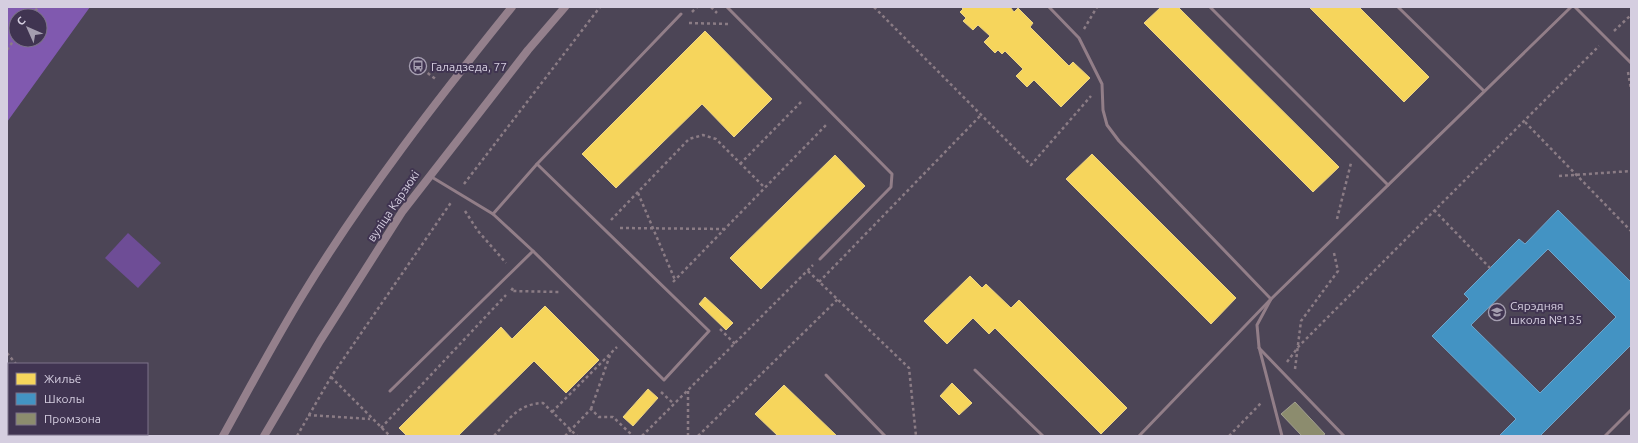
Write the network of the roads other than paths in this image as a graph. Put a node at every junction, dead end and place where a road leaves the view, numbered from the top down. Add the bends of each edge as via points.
1 (512, 7) edge
2 (565, 7) edge
3 (727, 7) edge
4 (1049, 7) edge
5 (1210, 7) edge
6 (1398, 7) edge
7 (1571, 7) edge
8 (1575, 7) edge
9 (681, 14) dead end
10 (1631, 63) edge
11 (1484, 91) junction
12 (537, 164) junction
13 (429, 175) junction
14 (1388, 185) junction
15 (493, 214) junction
16 (533, 251) junction
17 (820, 259) road end
18 (1271, 299) junction
19 (1259, 347) junction
20 (975, 370) dead end
21 (826, 375) dead end
22 (390, 391) dead end
23 (1631, 410) edge
24 (223, 436) edge
25 (264, 436) edge
26 (885, 436) edge
27 (1043, 436) edge
28 (1139, 436) edge
29 (1282, 436) edge
30 (1344, 436) edge
31 (1604, 436) edge

1 - 24 street, вуліца Карзюкі via 447,87 342,234 306,290
2 - 13 street, вуліца Карзюкі
3 - 17 lane via 892,174 891,187
4 - 18 lane via 1079,38 1102,84 1103,110 1107,125 1119,141
5 - 14 lane
6 - 11 lane
7 - 11 lane
8 - 10 lane
9 - 12 lane
11 - 14 lane
12 - 15 lane
12 - 16 lane via 709,331 664,380
13 - 15 lane
13 - 25 street, вуліца Карзюкі via 402,212 324,334
14 - 18 lane
15 - 16 lane
16 - 22 lane
18 - 19 lane via 1257,325
18 - 28 lane
19 - 29 lane
19 - 30 lane
20 - 27 lane
21 - 26 lane
23 - 31 lane

